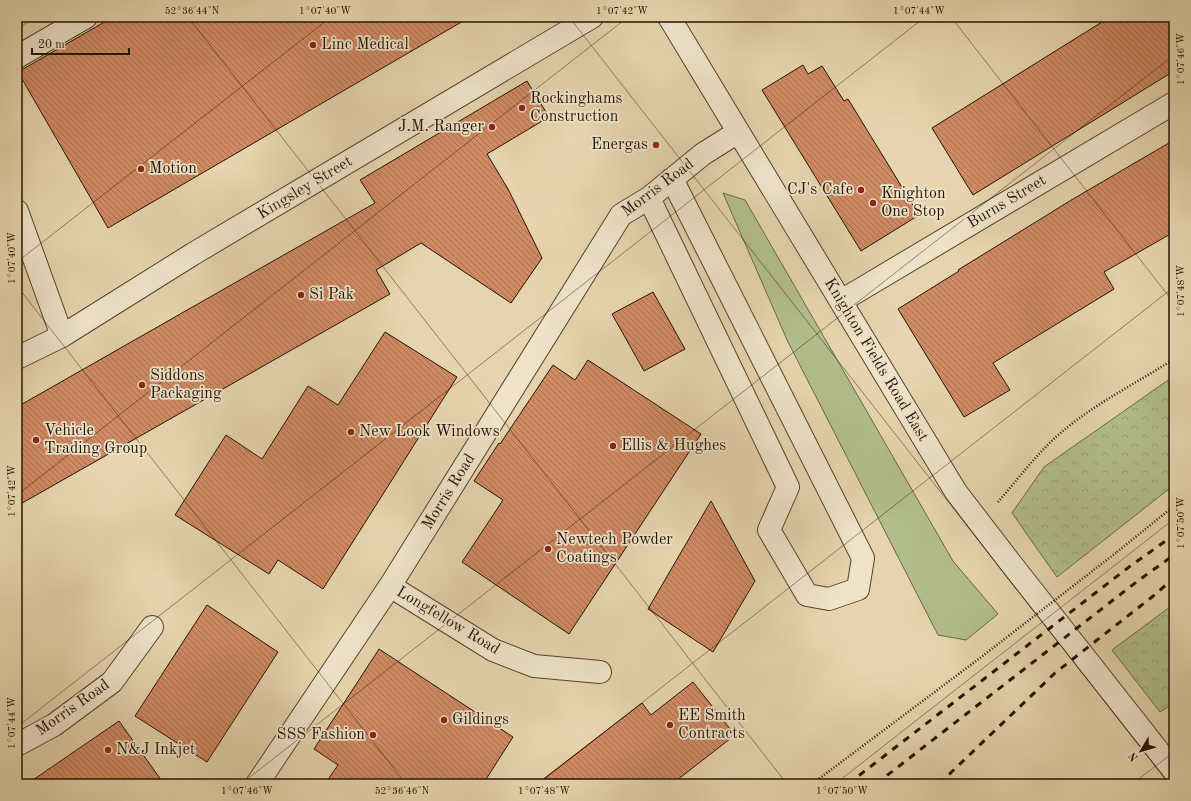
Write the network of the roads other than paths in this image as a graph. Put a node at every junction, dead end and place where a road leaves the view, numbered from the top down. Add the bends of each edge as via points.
1 (86, 17) edge
2 (592, 17) edge
3 (669, 17) edge
4 (17, 57) edge
5 (1174, 103) edge
6 (738, 132) junction
7 (672, 179) junction
8 (649, 198) junction
9 (17, 211) edge
10 (841, 300) junction
11 (62, 336) junction
12 (17, 358) edge
13 (390, 586) junction
14 (152, 627) dead end
15 (600, 672) dead end
16 (17, 745) edge
17 (1174, 771) edge
18 (257, 784) edge

1 - 4 street
2 - 11 street, Kingsley Street via 193,254
3 - 6 street, Knighton Fields Road East
5 - 10 street, Burns Street
6 - 7 street, Morris Road via 702,154
6 - 10 street, Knighton Fields Road East
7 - 8 street, Morris Road
7 - 8 street via 863,558 858,588 829,599 807,595 770,530 788,486
8 - 13 street, Morris Road via 621,215
9 - 11 street
10 - 17 street, Knighton Fields Road East via 956,492
11 - 12 street, Kingsley Street
13 - 15 street, Longfellow Road via 494,650 534,666
13 - 18 street, Morris Road
14 - 16 street, Morris Road via 112,682 54,725

